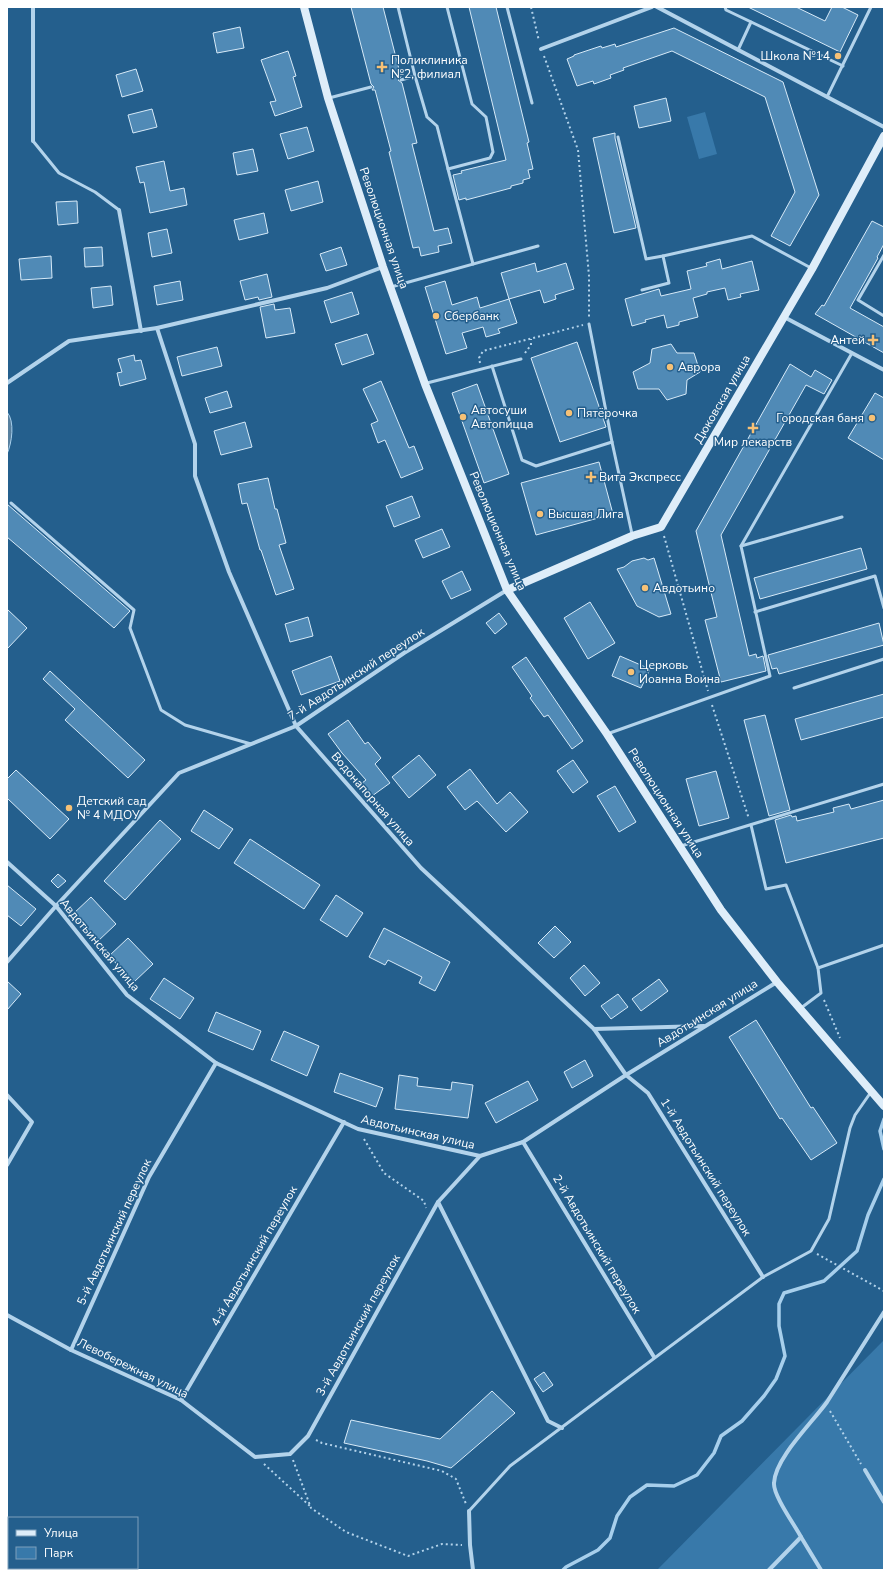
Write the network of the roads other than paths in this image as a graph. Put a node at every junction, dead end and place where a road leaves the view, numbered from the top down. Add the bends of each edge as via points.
1 (33, 7) edge
2 (304, 7) edge
3 (398, 7) edge
4 (447, 7) edge
5 (507, 7) edge
6 (652, 7) edge
7 (657, 7) edge
8 (725, 7) edge
9 (871, 7) edge
10 (751, 22) junction
11 (541, 49) road end
12 (738, 50) junction
13 (842, 66) junction
14 (415, 76) junction
15 (401, 80) dead end
16 (372, 87) dead end
17 (828, 97) junction
18 (328, 98) junction
19 (532, 103) dead end
20 (884, 127) edge
21 (884, 136) edge
22 (618, 137) dead end
23 (32, 141) joint
24 (448, 169) junction
25 (119, 210) joint
26 (538, 246) dead end
27 (663, 256) junction
28 (884, 256) edge
29 (473, 264) junction
30 (383, 266) junction
31 (812, 269) junction
32 (391, 287) junction
33 (642, 290) dead end
34 (884, 316) edge
35 (784, 317) junction
36 (589, 324) road end
37 (157, 328) junction
38 (141, 331) junction
39 (852, 353) junction
40 (521, 359) road end
41 (492, 366) junction
42 (884, 370) edge
43 (7, 383) edge
44 (425, 384) junction
45 (612, 442) junction
46 (11, 503) dead end
47 (842, 517) dead end
48 (632, 536) junction
49 (741, 546) junction
50 (507, 590) junction
51 (884, 608) edge
52 (755, 612) junction
53 (884, 659) edge
54 (794, 688) dead end
55 (296, 726) junction
56 (607, 734) junction
57 (253, 744) junction
58 (884, 784) edge
59 (751, 825) junction
60 (680, 846) junction
61 (7, 862) edge
62 (56, 906) junction
63 (884, 945) edge
64 (7, 962) edge
65 (818, 968) junction
66 (777, 982) junction
67 (800, 1009) junction
68 (705, 1026) junction
69 (594, 1029) junction
70 (216, 1063) junction
71 (626, 1075) junction
72 (871, 1092) junction
73 (7, 1095) edge
74 (884, 1106) edge
75 (344, 1122) junction
76 (523, 1142) junction
77 (480, 1156) junction
78 (7, 1166) edge
79 (438, 1202) junction
80 (763, 1277) junction
81 (884, 1312) edge
82 (7, 1316) edge
83 (71, 1350) junction
84 (654, 1357) junction
85 (181, 1400) junction
86 (562, 1428) junction
87 (290, 1454) joint
88 (865, 1470) road end
89 (884, 1502) edge
90 (469, 1511) joint
91 (801, 1536) junction
92 (473, 1570) edge
93 (769, 1570) edge
94 (821, 1570) edge

1 - 23 street
2 - 18 main road, Революционная улица
3 - 14 lane
4 - 24 lane via 472,104 486,117 493,152 490,158
5 - 19 lane
6 - 11 street
7 - 12 street
8 - 10 lane via 726,10
9 - 13 lane
10 - 12 lane
10 - 13 lane
12 - 17 street
13 - 17 lane
14 - 15 lane
14 - 24 lane via 427,117 437,126
16 - 18 lane
17 - 20 street
18 - 30 main road, Революционная улица
21 - 31 main road, Дюковская улица
22 - 27 lane via 646,259
23 - 25 lane via 59,173 95,192
24 - 29 lane
25 - 38 street
26 - 29 lane
27 - 31 lane via 752,236
27 - 33 lane via 669,283
28 - 34 lane via 858,300
29 - 32 lane
30 - 32 main road, Революционная улица
30 - 37 street via 327,288
31 - 35 main road, Дюковская улица
32 - 44 main road, Революционная улица
35 - 39 street
35 - 48 main road, Дюковская улица via 661,527
36 - 45 lane
37 - 38 street
37 - 55 street, Водонапорная улица via 195,444 195,476 229,572
38 - 43 street via 69,341
39 - 42 street
39 - 49 lane
40 - 41 lane
41 - 44 lane
41 - 45 lane via 522,460 536,466
44 - 50 main road, Революционная улица
45 - 48 lane
46 - 57 lane via 134,610 130,628 161,710 185,725
47 - 49 lane
48 - 50 main road
49 - 52 lane
50 - 55 street, 7-й Авдотьинский переулок via 404,653
50 - 56 main road, Революционная улица
51 - 52 lane via 875,576
52 - 56 lane via 770,676
53 - 54 lane
55 - 57 street, 7-й Авдотьинский переулок
55 - 69 street, Водонапорная улица via 421,868
56 - 60 main road, Революционная улица
57 - 62 street, 7-й Авдотьинский переулок via 179,773
58 - 59 lane
59 - 60 lane
59 - 65 lane via 766,889 786,886
60 - 66 main road, Революционная улица via 721,910
61 - 62 street, Авдотьинская улица
62 - 64 street, 7-й Авдотьинский переулок
62 - 70 street, Авдотьинская улица via 127,996
63 - 65 lane
65 - 67 lane via 821,993
66 - 67 main road, Революционная улица
66 - 68 street, Авдотьинская улица
67 - 72 main road, Революционная улица
68 - 69 street
68 - 71 street, Авдотьинская улица
69 - 71 street, Водонапорная улица
70 - 75 street, Авдотьинская улица
70 - 83 street, 5-й Авдотьинский переулок via 149,1177
71 - 76 street, Авдотьинская улица
71 - 80 street, 1-й Авдотьинский переулок via 648,1093
72 - 74 main road, Революционная улица
72 - 80 lane via 855,1115 850,1128 829,1219 811,1251
73 - 78 street via 32,1122
75 - 77 street, Авдотьинская улица via 358,1129
75 - 85 street, 4-й Авдотьинский переулок
76 - 77 street, Авдотьинская улица
76 - 84 street, 2-й Авдотьинский переулок
77 - 79 street, 3-й Авдотьинский переулок
79 - 86 street via 548,1421
79 - 87 street, 3-й Авдотьинский переулок via 308,1436
80 - 84 lane
81 - 91 street via 826,1403 777,1469 775,1492
82 - 83 street, Левобережная улица
83 - 85 street, Левобережная улица
84 - 86 lane
85 - 87 street, Левобережная улица via 255,1457
86 - 90 lane via 510,1466
88 - 89 street
90 - 92 street
91 - 93 street
91 - 94 street

